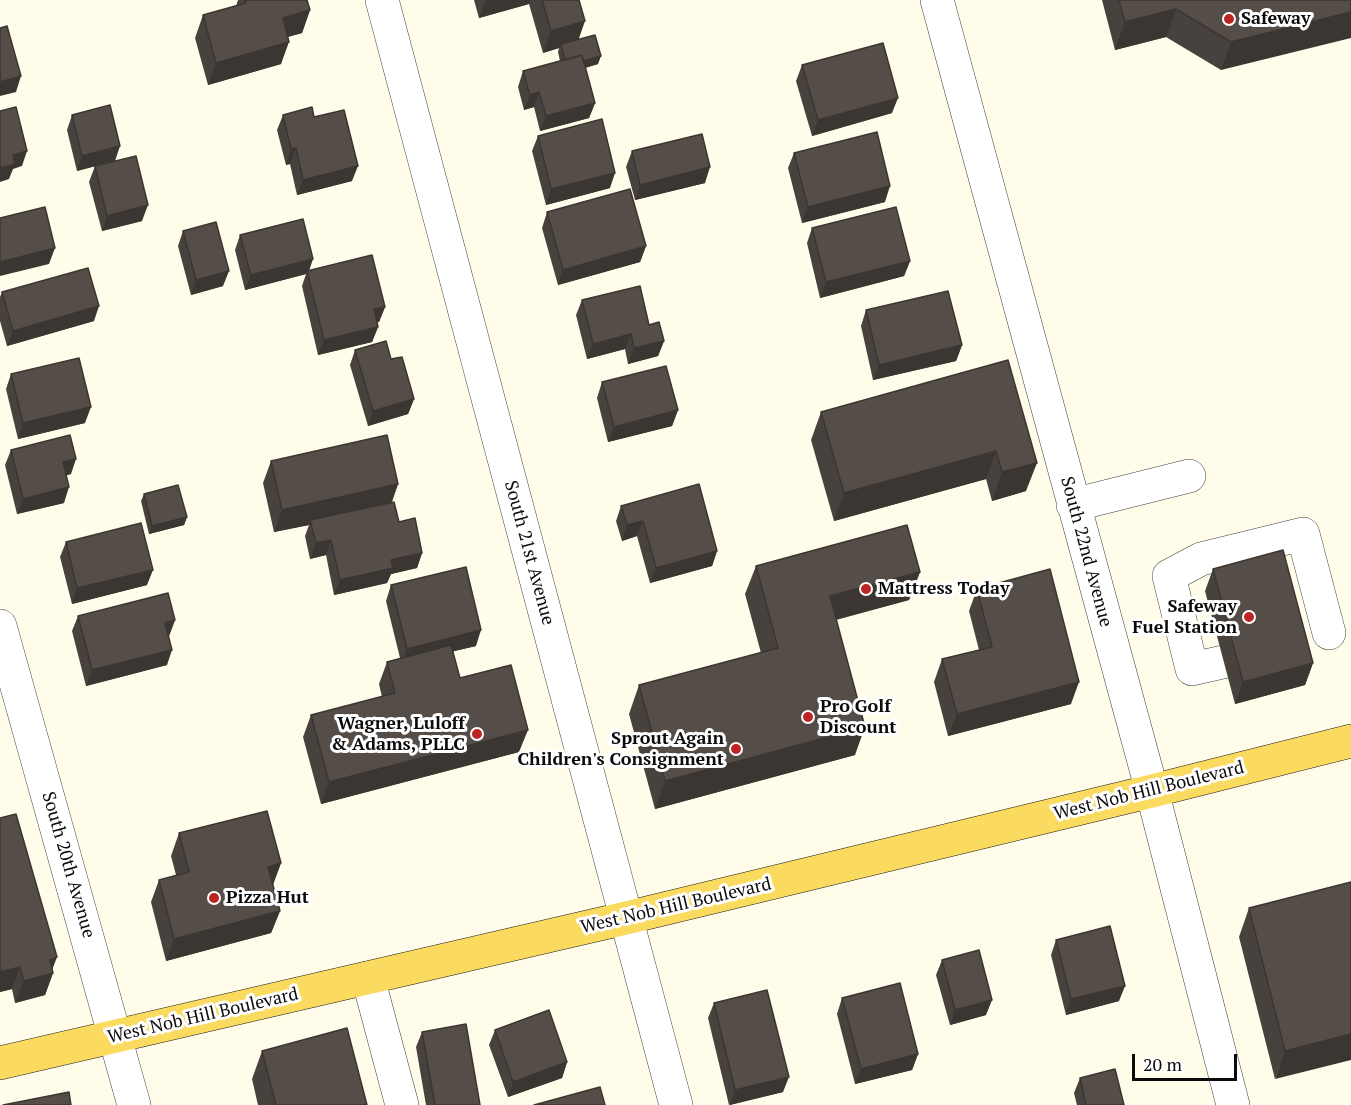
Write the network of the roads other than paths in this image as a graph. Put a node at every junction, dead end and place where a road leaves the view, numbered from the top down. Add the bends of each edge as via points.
1 (382, 0) edge
2 (937, 0) edge
3 (1190, 476) dead end
4 (1073, 505) junction
5 (0, 626) edge
6 (1327, 633) edge
7 (1223, 662) dead end
8 (1351, 741) edge
9 (1152, 791) junction
10 (626, 918) junction
11 (368, 978) junction
12 (115, 1036) junction
13 (0, 1063) edge
14 (135, 1105) edge
15 (402, 1105) edge
16 (676, 1105) edge
17 (1233, 1105) edge

1 - 10 street, South 21st Avenue
2 - 4 street, South 22nd Avenue
3 - 4 street
4 - 9 street, South 22nd Avenue
5 - 12 street, South 20th Avenue
6 - 7 street via 1303,534 1201,559 1169,576 1192,669
8 - 9 main road, West Nob Hill Boulevard
9 - 10 main road, West Nob Hill Boulevard
9 - 17 street, South 22nd Avenue
10 - 11 main road, West Nob Hill Boulevard
10 - 16 street, South 21st Avenue
11 - 12 main road, West Nob Hill Boulevard
11 - 15 street
12 - 13 main road, West Nob Hill Boulevard
12 - 14 street, South 20th Avenue

